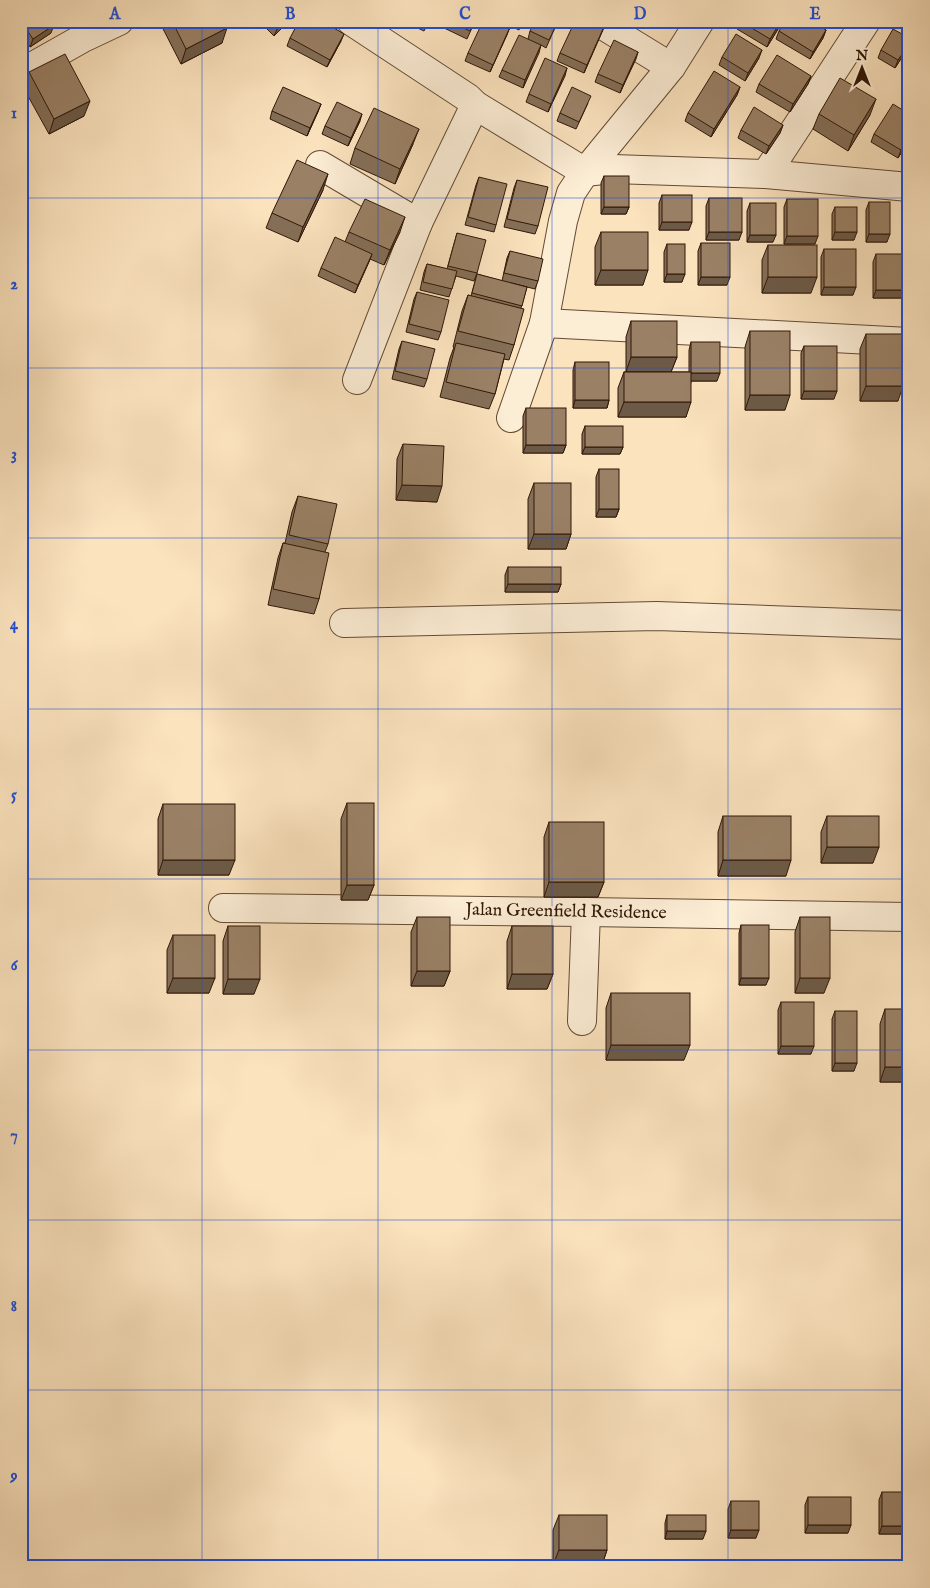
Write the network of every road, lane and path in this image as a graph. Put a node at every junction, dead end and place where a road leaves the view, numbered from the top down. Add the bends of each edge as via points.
1 (119, 21) edge
2 (351, 21) edge
3 (596, 21) edge
4 (700, 21) edge
5 (866, 21) edge
6 (77, 30) edge
7 (671, 67) junction
8 (21, 73) edge
9 (475, 105) junction
10 (320, 165) dead end
11 (585, 172) junction
12 (766, 174) junction
13 (909, 187) edge
14 (418, 223) junction
15 (544, 323) junction
16 (909, 342) edge
17 (357, 380) dead end
18 (512, 418) dead end
19 (344, 623) dead end
20 (909, 625) edge
21 (223, 908) dead end
22 (586, 912) junction
23 (909, 917) edge
24 (582, 1021) dead end

1 - 6 street
2 - 9 street
3 - 7 street
4 - 7 street
5 - 12 street
6 - 8 street
7 - 11 street
9 - 11 street
9 - 14 street
10 - 14 street
11 - 12 street via 613,168
11 - 15 street via 571,193 563,221
12 - 13 street
14 - 17 street
15 - 16 street
15 - 18 street
19 - 20 street via 656,616
21 - 22 street, Jalan Greenfield Residence
22 - 23 street, Jalan Greenfield Residence
22 - 24 street

